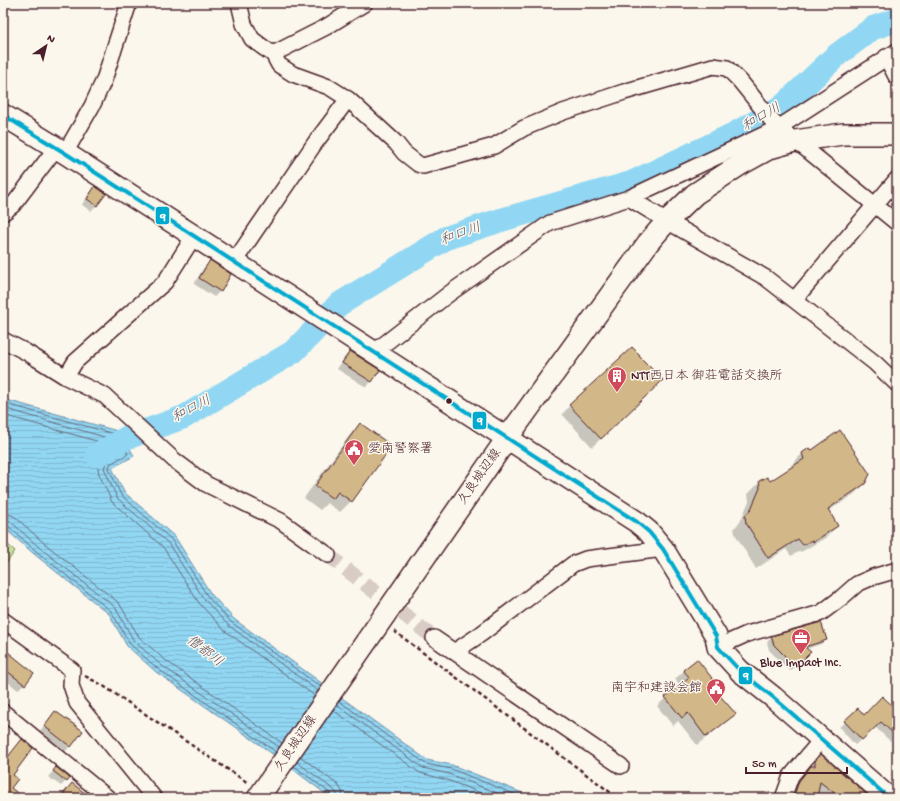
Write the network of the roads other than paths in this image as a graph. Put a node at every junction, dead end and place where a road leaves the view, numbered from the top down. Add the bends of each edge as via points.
1 (129, 3) edge
2 (239, 3) edge
3 (365, 3) edge
4 (273, 54) junction
5 (892, 54) edge
6 (897, 78) edge
7 (348, 99) junction
8 (3, 115) edge
9 (775, 125) junction
10 (897, 134) edge
11 (795, 141) junction
12 (60, 151) junction
13 (897, 178) edge
14 (629, 198) junction
15 (874, 204) junction
16 (3, 213) edge
17 (667, 221) junction
18 (897, 223) edge
19 (194, 236) junction
20 (234, 262) junction
21 (794, 300) junction
22 (3, 340) edge
23 (374, 352) junction
24 (66, 377) junction
25 (897, 384) edge
26 (508, 437) junction
27 (663, 549) junction
28 (328, 555) tunnel mouth
29 (897, 570) edge
30 (3, 620) edge
31 (434, 638) tunnel mouth
32 (718, 648) junction
33 (454, 652) junction
34 (3, 712) edge
35 (821, 740) junction
36 (621, 766) dead end
37 (263, 791) edge
38 (108, 798) edge
39 (154, 798) edge
40 (784, 798) edge
41 (889, 798) edge

1 - 12 street via 104,80 92,106
2 - 4 street via 244,24 252,39
3 - 4 street via 326,27
4 - 7 street via 279,65 294,74 329,87
5 - 6 street
5 - 9 street
7 - 9 street via 404,152 423,166 494,146 524,128 563,112 713,66 727,68
7 - 20 street
8 - 12 street
9 - 11 street
9 - 14 street
10 - 11 street via 843,134
11 - 15 street
11 - 17 street via 770,148 741,164 695,194
12 - 16 street via 14,205
12 - 19 street
13 - 15 street
14 - 17 street
14 - 23 street via 550,224 450,293
15 - 18 street
15 - 21 street
17 - 21 street via 766,278
17 - 26 street via 648,243
19 - 20 street
19 - 24 street via 166,282 75,362
20 - 23 street
21 - 25 street via 875,363
22 - 24 street
23 - 26 street
24 - 28 street via 105,396 174,460 206,484 281,521
26 - 27 street, 久良城辺線 via 637,522
26 - 37 street, 久良城辺線
27 - 32 street, 久良城辺線 via 716,636
27 - 33 street via 586,559 573,564
29 - 32 street via 857,584 821,613 747,634
30 - 39 street via 72,670 71,685 77,703
31 - 33 street
32 - 35 street, 久良城辺線 via 740,672 773,697
33 - 36 street
34 - 38 street
35 - 40 street via 791,776
35 - 41 street, 久良城辺線

